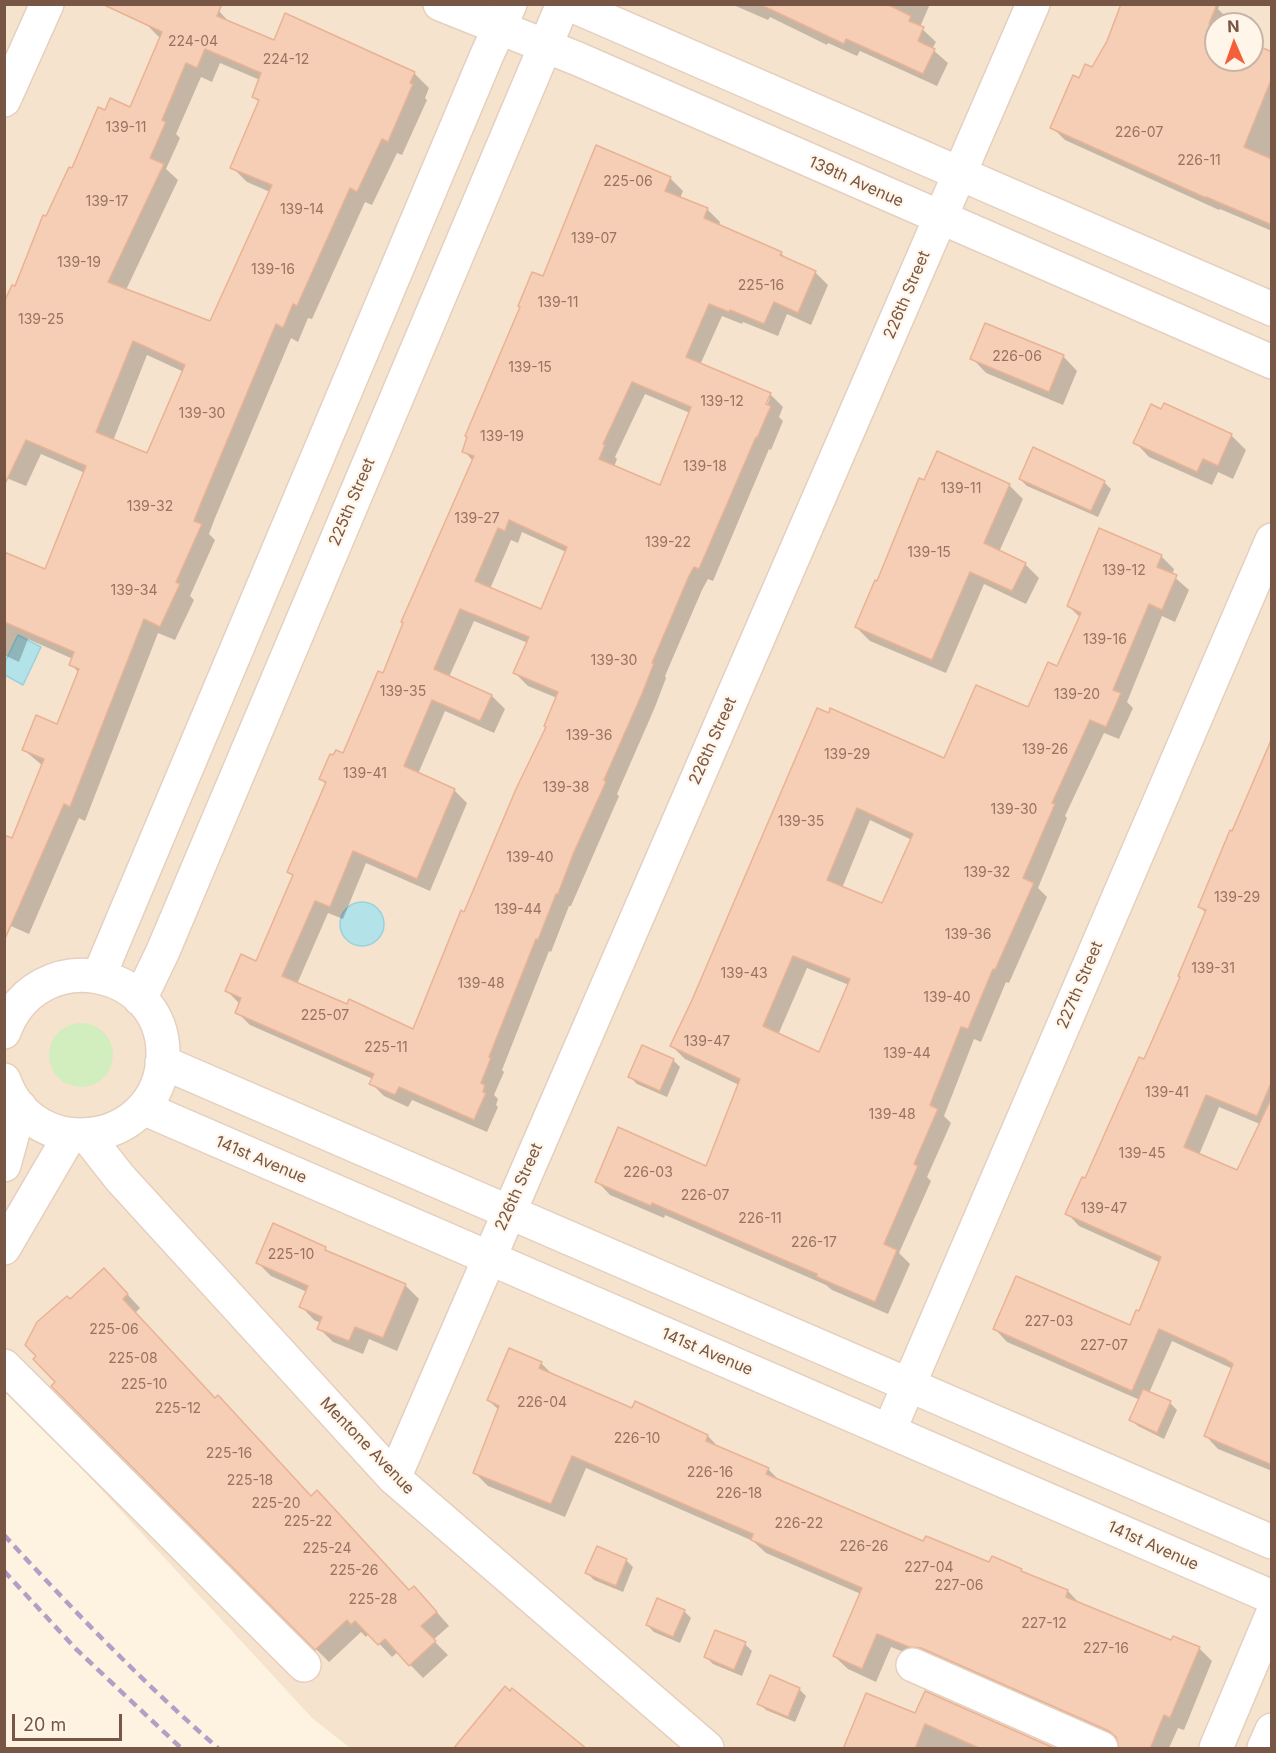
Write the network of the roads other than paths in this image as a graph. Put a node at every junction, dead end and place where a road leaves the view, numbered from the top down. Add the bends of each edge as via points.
1 (47, 4) edge
2 (440, 4) edge
3 (563, 4) edge
4 (569, 4) edge
5 (1033, 4) edge
6 (505, 16) edge
7 (545, 47) junction
8 (4, 100) edge
9 (960, 174) junction
10 (940, 218) junction
11 (1272, 309) edge
12 (1272, 362) edge
13 (1272, 540) edge
14 (99, 976) junction
15 (4, 981) edge
16 (38, 987) junction
17 (140, 999) junction
18 (4, 1032) edge
19 (162, 1062) junction
20 (12, 1094) edge
21 (143, 1108) junction
22 (78, 1136) junction
23 (4, 1165) edge
24 (508, 1212) junction
25 (4, 1248) edge
26 (488, 1258) junction
27 (4, 1366) edge
28 (908, 1385) junction
29 (889, 1431) junction
30 (394, 1478) junction
31 (1272, 1542) edge
32 (1272, 1597) edge
33 (1272, 1614) edge
34 (304, 1665) dead end
35 (913, 1665) dead end
36 (1272, 1730) edge
37 (707, 1749) edge
38 (1101, 1749) edge
39 (1216, 1749) edge
40 (1264, 1749) edge

1 - 8 street
2 - 6 street, 139th Avenue
3 - 7 street, 225th Street
4 - 9 street
5 - 9 street, 226th Street
6 - 7 street, 139th Avenue
6 - 14 street
7 - 10 street, 139th Avenue
7 - 17 street, 225th Street
9 - 10 street, 226th Street
9 - 11 street
10 - 12 street, 139th Avenue
10 - 24 street, 226th Street
13 - 28 street, 227th Street
14 - 16 street via 58,978
14 - 17 street via 122,985
15 - 16 street
16 - 18 street via 21,1001
17 - 19 street via 153,1016 160,1035
19 - 21 street via 153,1094
19 - 24 street
20 - 22 street via 29,1118 47,1129
20 - 23 street
21 - 22 street via 107,1133
21 - 26 street, 141st Avenue
22 - 25 street
22 - 30 street, Mentone Avenue
24 - 26 street, 226th Street
24 - 28 street
26 - 29 street, 141st Avenue
26 - 30 street, 226th Street
27 - 34 street
28 - 29 street, 227th Street
28 - 31 street
29 - 32 street, 141st Avenue
30 - 37 street, Mentone Avenue
33 - 39 street
35 - 38 street
36 - 40 street

